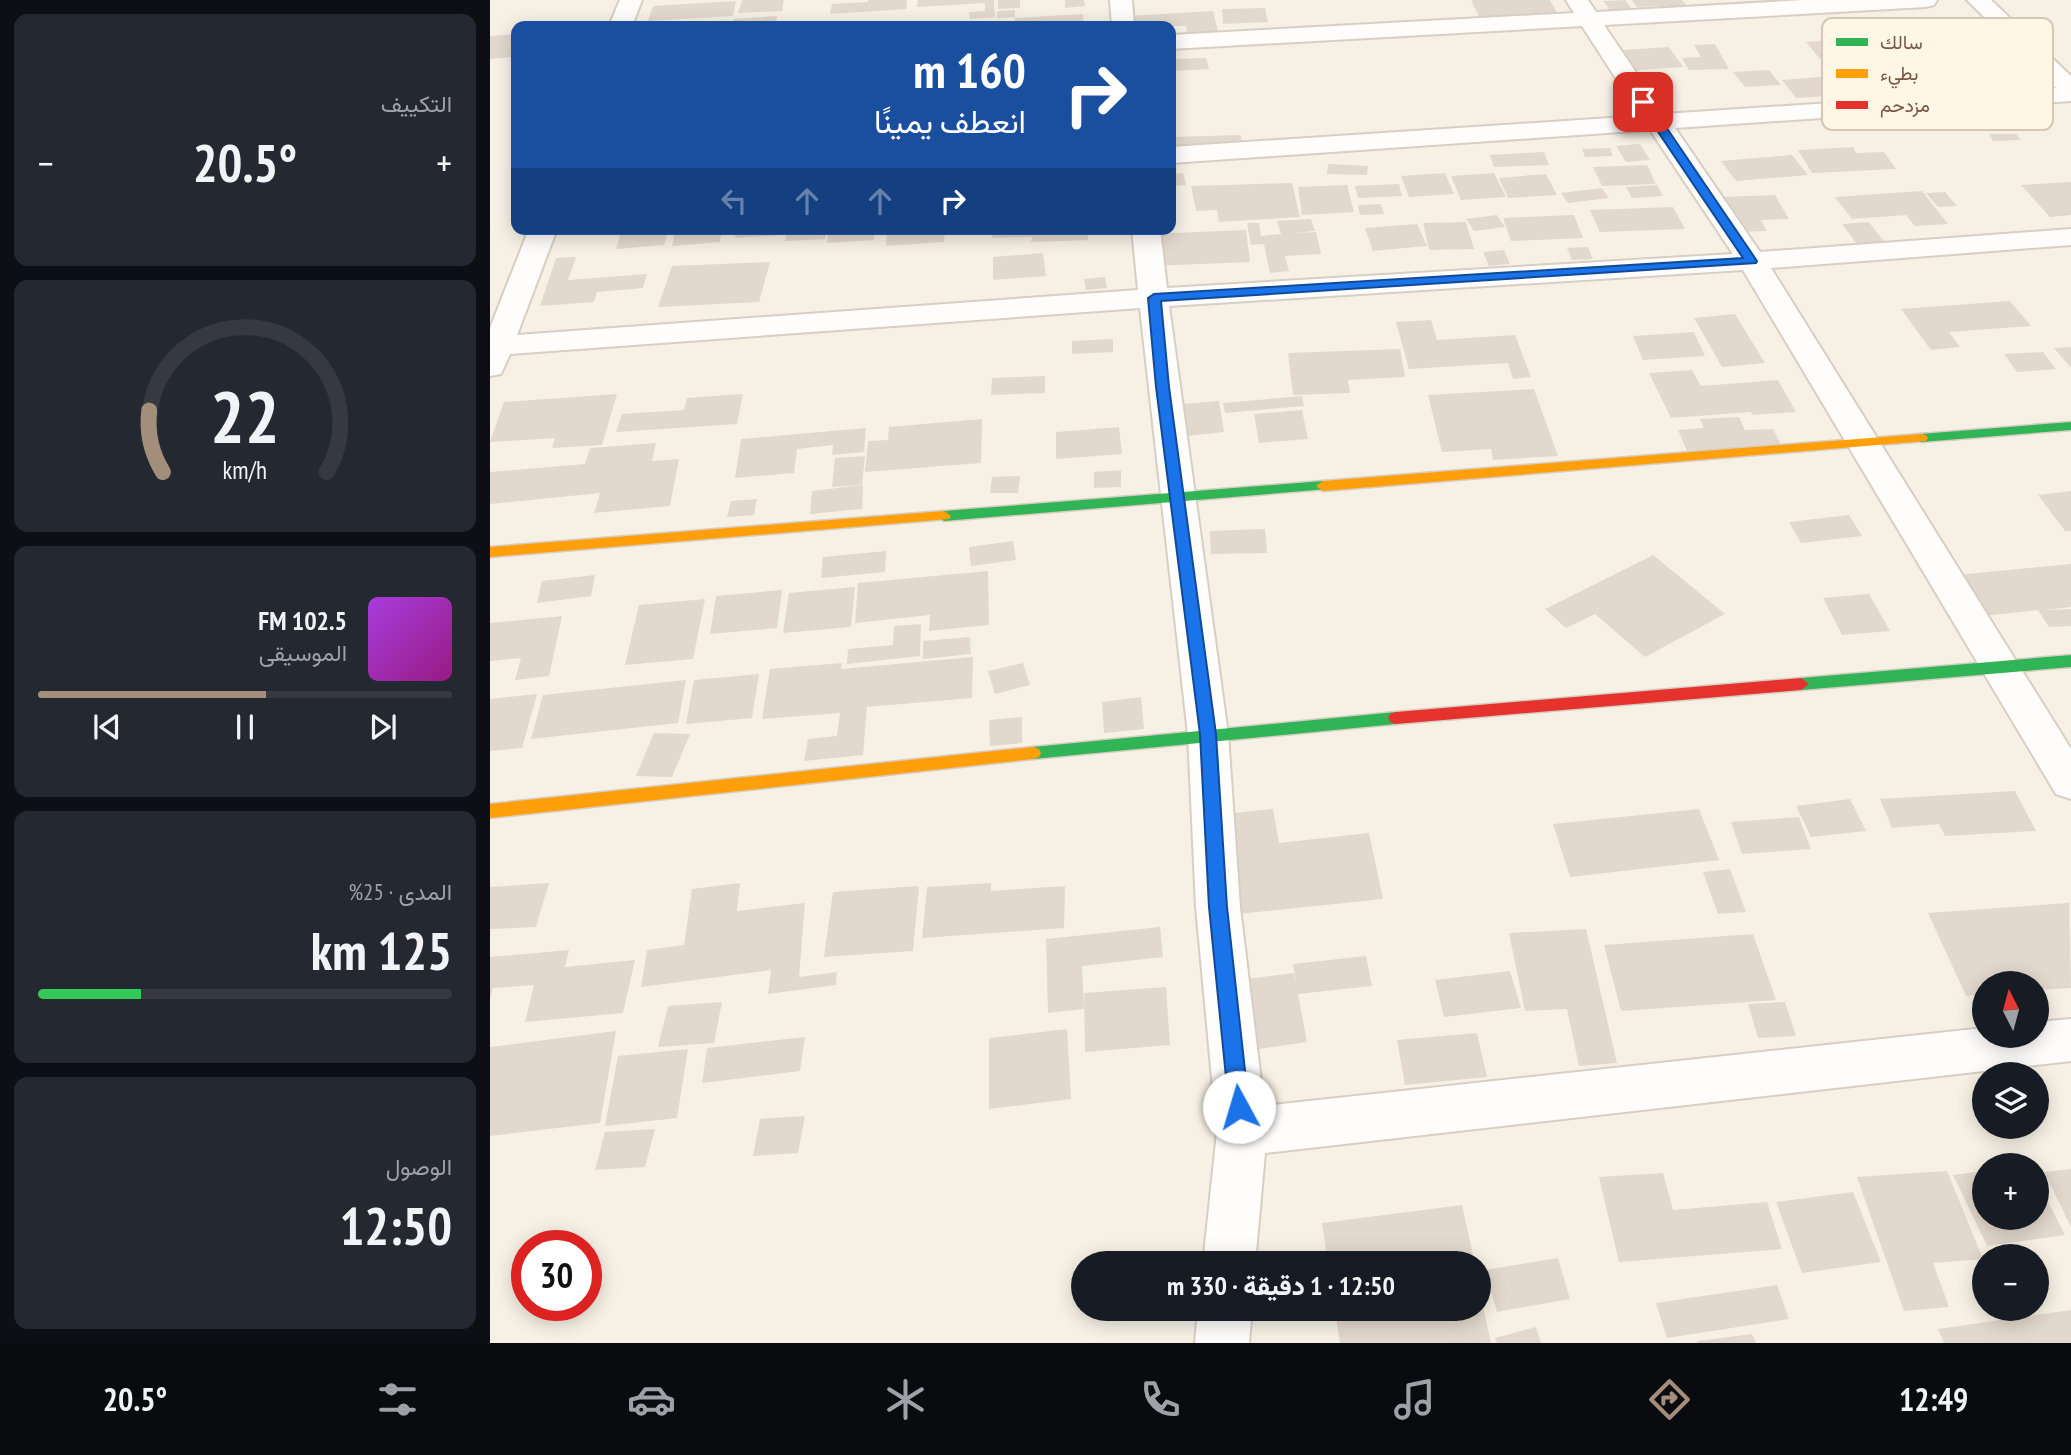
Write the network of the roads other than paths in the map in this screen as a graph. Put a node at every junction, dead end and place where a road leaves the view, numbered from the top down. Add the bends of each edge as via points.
1 (631, 0) edge
2 (1121, 0) edge
3 (1926, 0) edge
4 (1978, 0) edge
5 (1583, 10) edge
6 (1996, 18) edge
7 (623, 21) edge
8 (1123, 21) edge
9 (1176, 42) edge
10 (2053, 74) edge
11 (2071, 92) edge
12 (2053, 93) edge
13 (1822, 110) edge
14 (1656, 122) junction
15 (1176, 155) edge
16 (541, 235) edge
17 (1147, 235) edge
18 (2071, 237) edge
19 (1751, 261) junction
20 (1154, 298) junction
21 (496, 342) edge
22 (2071, 426) edge
23 (1866, 442) junction
24 (1178, 495) junction
25 (490, 552) edge
26 (2071, 661) edge
27 (1999, 668) junction
28 (1208, 734) junction
29 (2071, 783) edge
30 (490, 811) edge
31 (2071, 1040) edge
32 (1242, 1132) junction
33 (1230, 1251) edge
34 (1224, 1321) edge
35 (1222, 1343) edge

1 - 7 street
2 - 8 street
3 - 5 street
4 - 6 street
5 - 9 street
5 - 14 street
10 - 11 street
11 - 12 street
13 - 14 street
14 - 15 street
14 - 19 street
16 - 21 street
17 - 20 street
18 - 19 street
19 - 20 street
19 - 23 street
20 - 21 street
20 - 24 street
22 - 23 street
23 - 24 street
23 - 27 street
24 - 25 street
24 - 28 street
26 - 27 street
27 - 28 street
27 - 29 street
28 - 30 street
28 - 32 street via 1218,907
31 - 32 street
32 - 33 street
34 - 35 street

